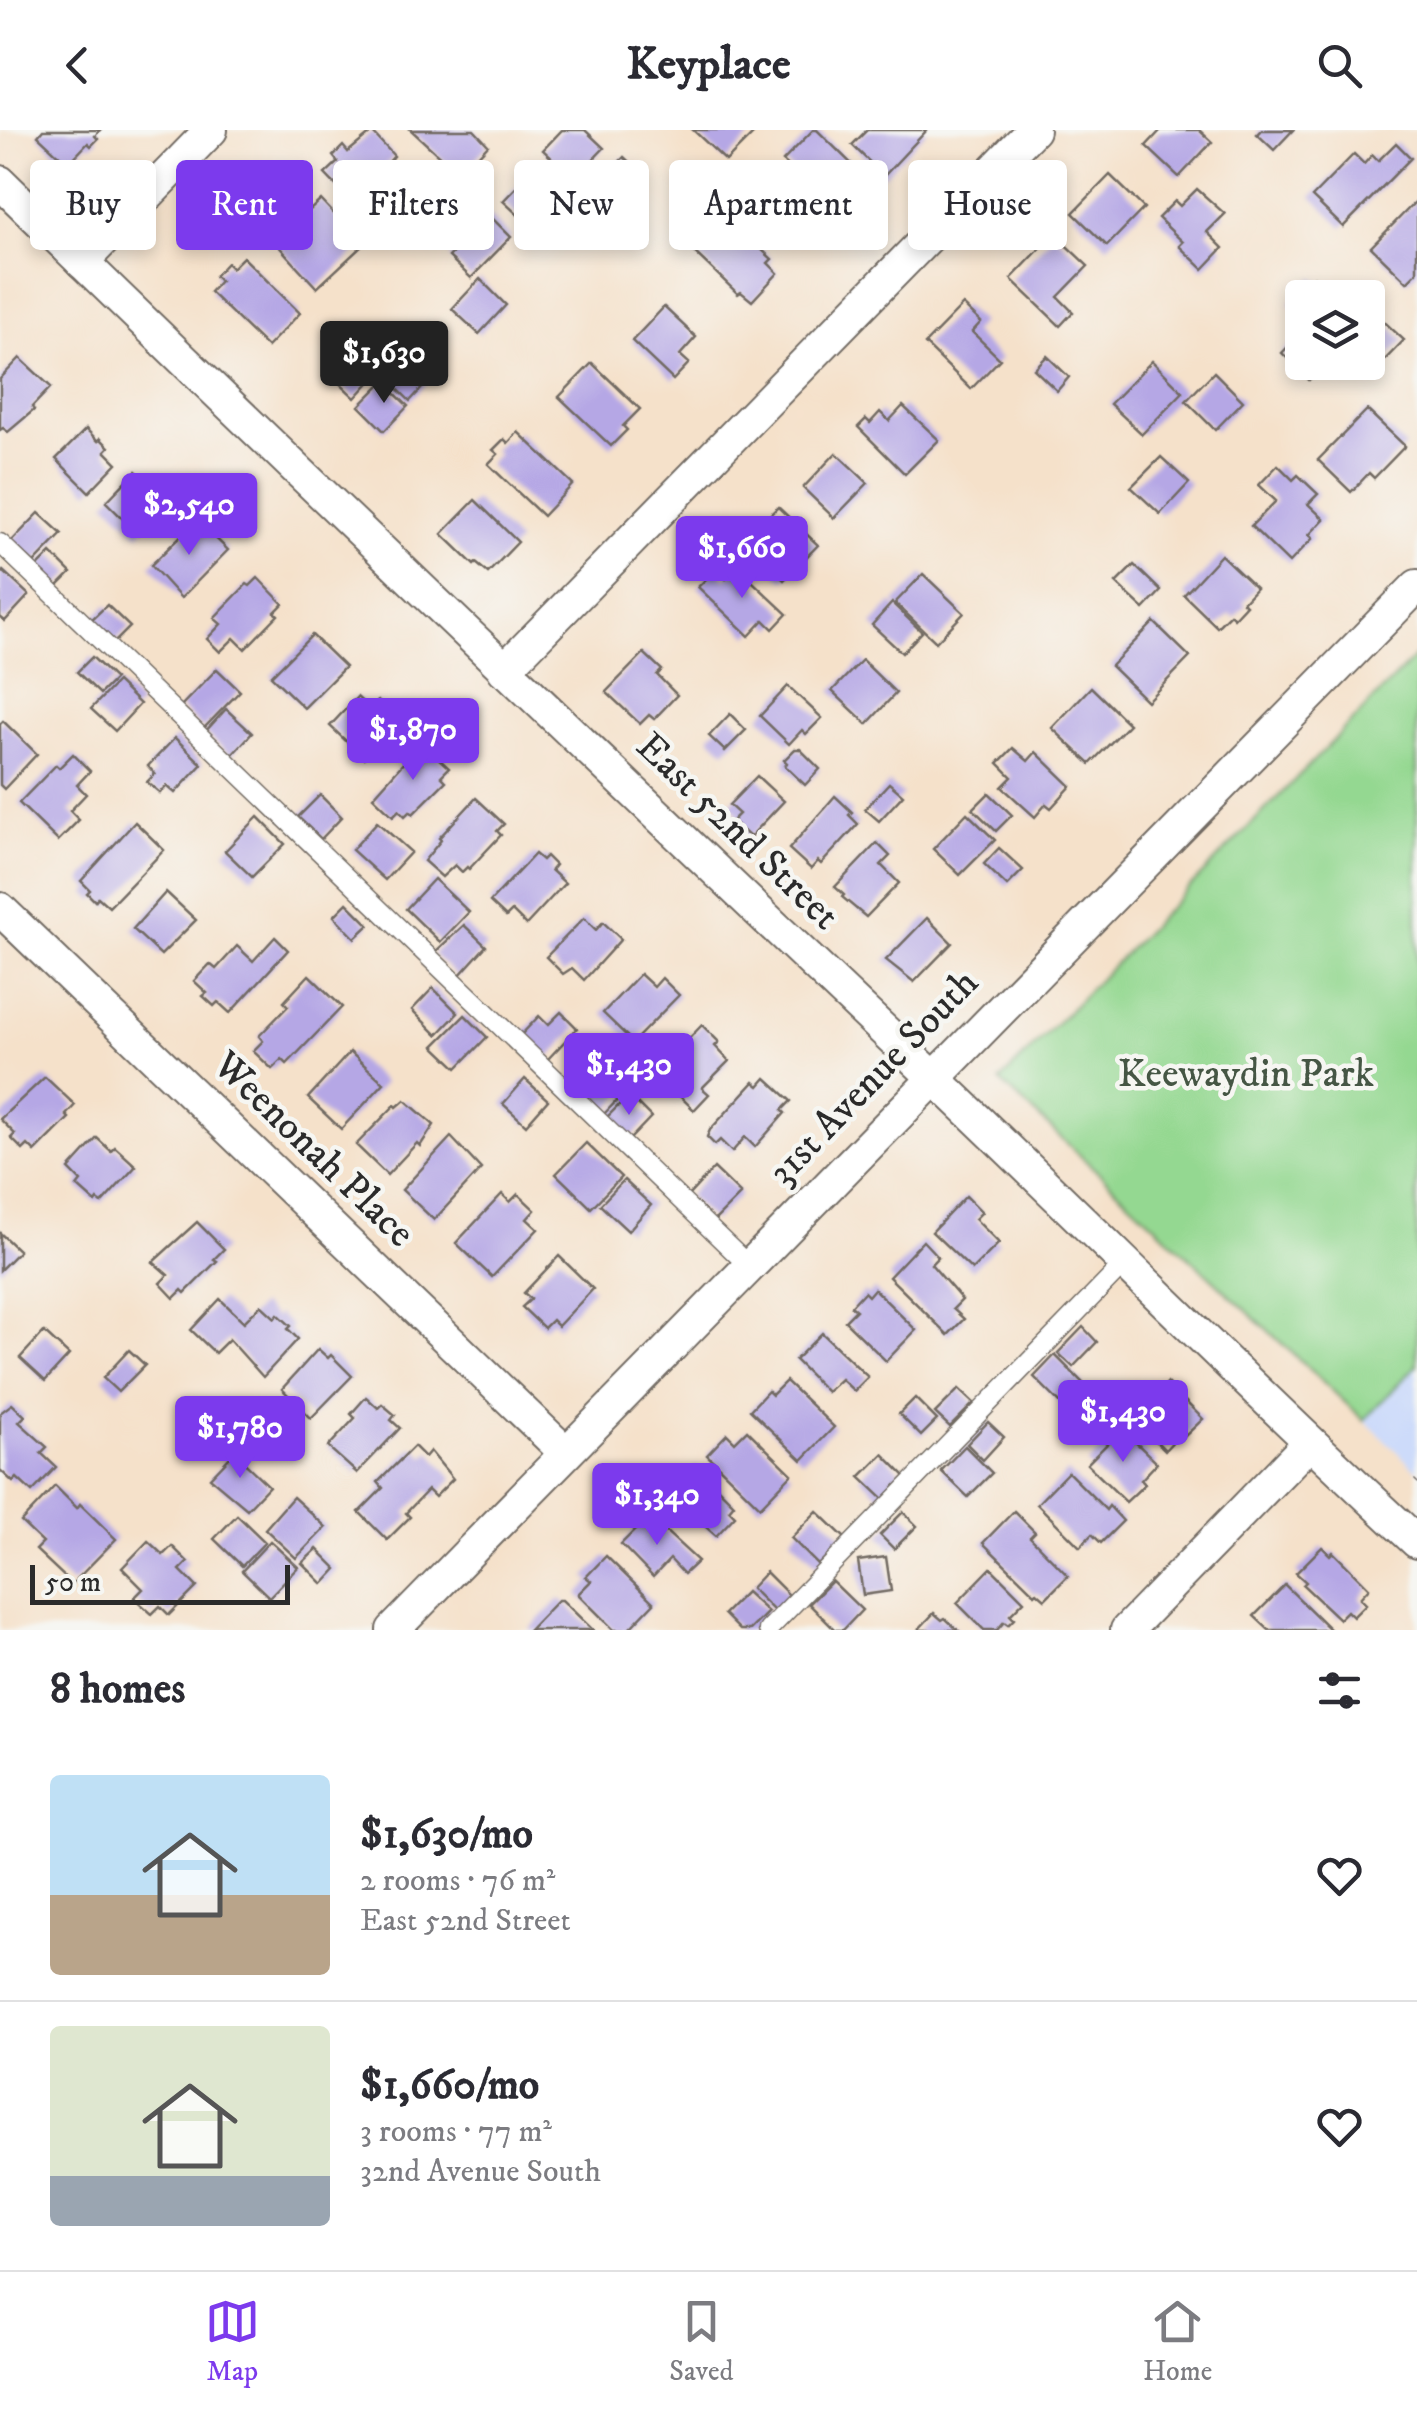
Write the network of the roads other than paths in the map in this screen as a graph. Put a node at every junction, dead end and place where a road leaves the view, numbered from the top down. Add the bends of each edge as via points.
1 (211, 130) edge
2 (1032, 130) edge
3 (0, 182) edge
4 (82, 262) junction
5 (0, 543) edge
6 (1417, 586) edge
7 (504, 670) junction
8 (0, 910) edge
9 (933, 1077) junction
10 (1126, 1262) junction
11 (751, 1268) junction
12 (1310, 1443) junction
13 (566, 1452) junction
14 (1417, 1542) edge
15 (392, 1630) edge
16 (768, 1630) edge
17 (1127, 1630) edge

1 - 4 street
2 - 7 street
3 - 4 street, East 52nd Street
4 - 7 street, East 52nd Street
5 - 11 lane
6 - 9 street, 31st Avenue South
7 - 9 street, East 52nd Street
8 - 13 street, Weenonah Place
9 - 10 street, East 52nd Street
9 - 11 street, 31st Avenue South
10 - 12 street, East 52nd Street
10 - 16 lane
11 - 13 street, 31st Avenue South
12 - 14 street, East 52nd Street
12 - 17 street
13 - 15 street, 31st Avenue South

